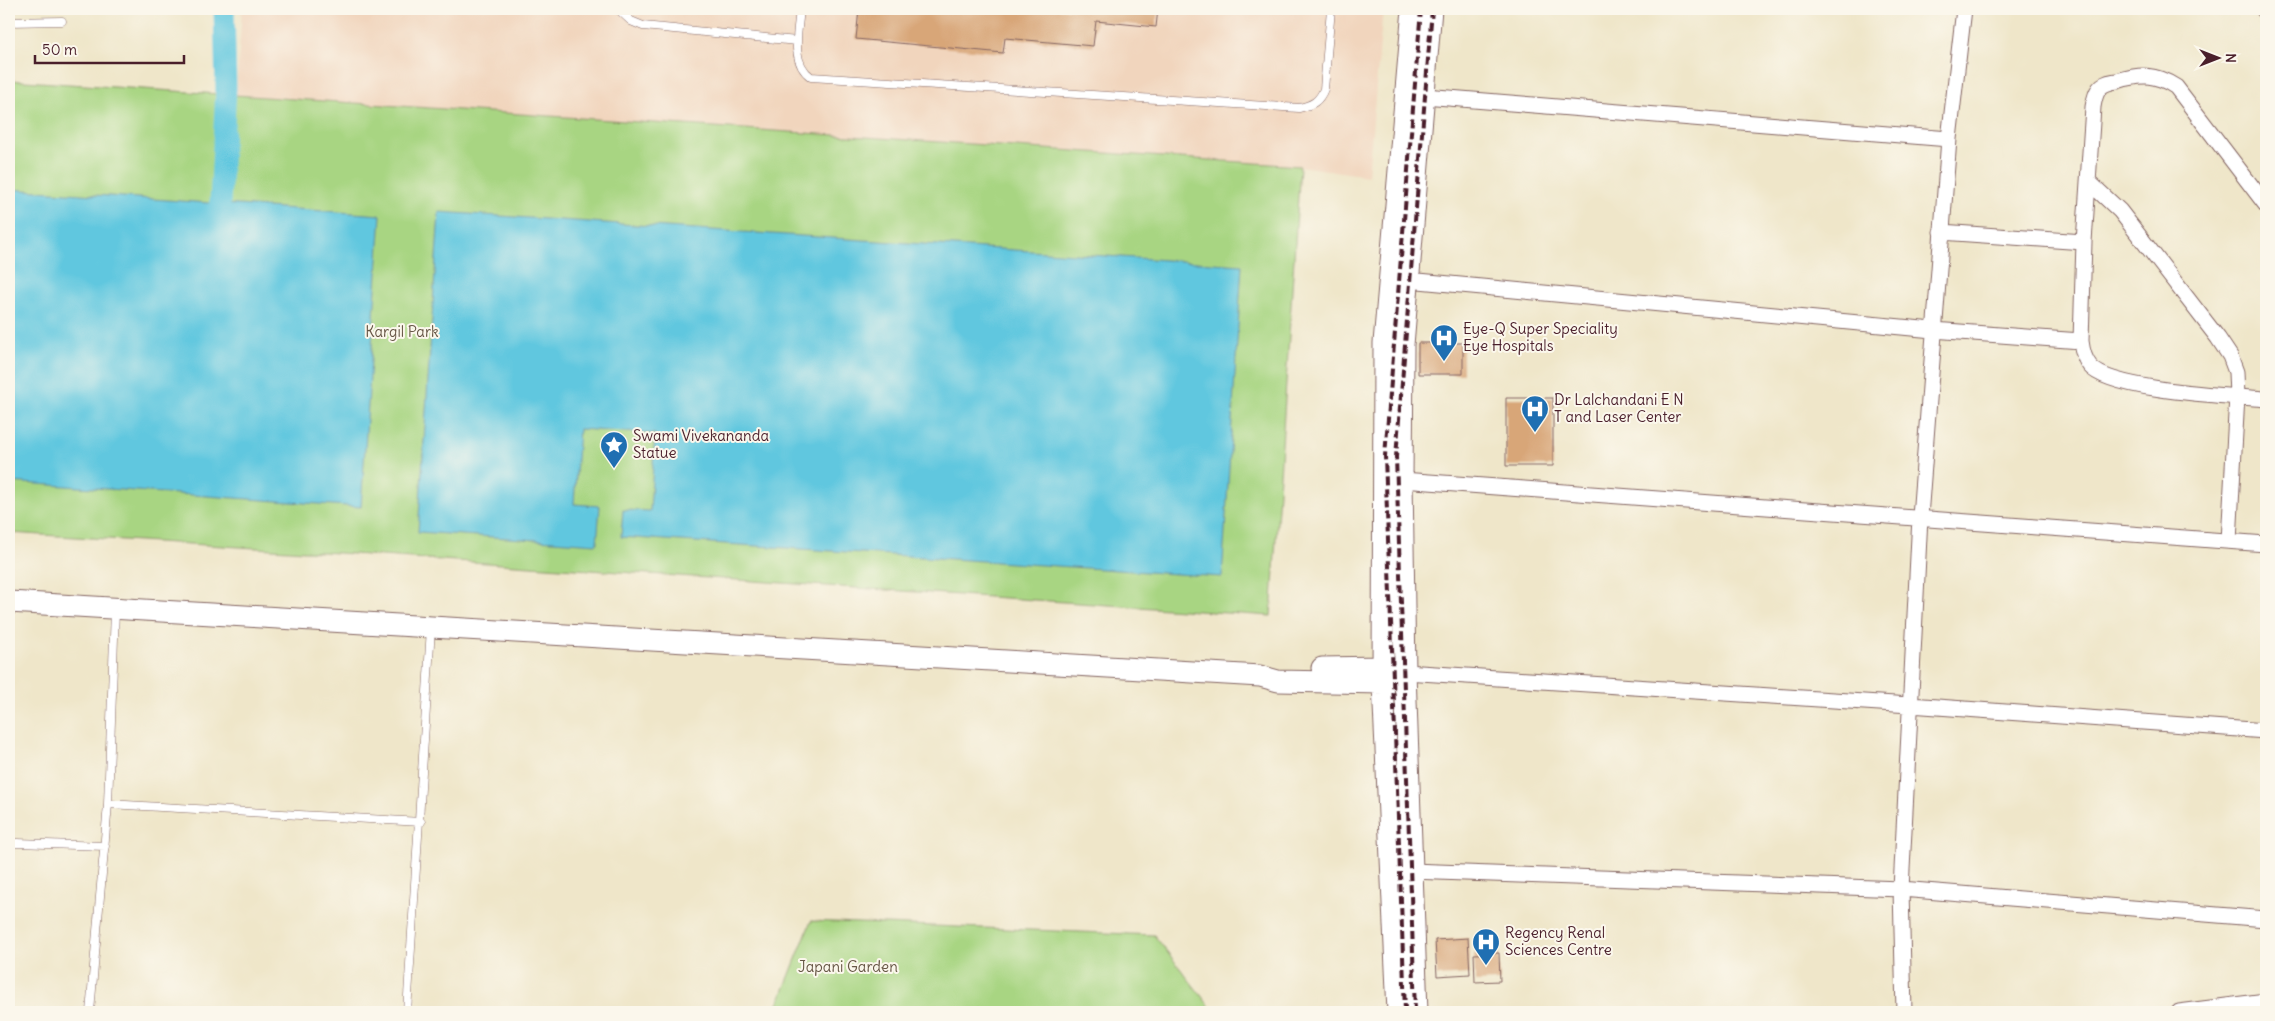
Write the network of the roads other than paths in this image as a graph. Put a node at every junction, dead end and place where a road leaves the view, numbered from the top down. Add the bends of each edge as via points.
1 (618, 9) edge
2 (800, 9) edge
3 (1331, 9) edge
4 (1964, 9) edge
5 (2263, 9) edge
6 (2266, 12) edge
7 (1422, 14) edge
8 (62, 21) dead end
9 (9, 22) edge
10 (797, 41) junction
11 (1424, 96) junction
12 (1949, 139) junction
13 (2088, 181) junction
14 (2266, 204) edge
15 (1941, 232) junction
16 (2084, 242) junction
17 (1408, 280) junction
18 (1933, 330) junction
19 (2081, 341) junction
20 (2238, 396) junction
21 (2266, 399) edge
22 (1402, 480) junction
23 (1920, 517) junction
24 (2229, 541) junction
25 (2266, 544) edge
26 (9, 602) edge
27 (116, 610) junction
28 (432, 626) junction
29 (1405, 672) junction
30 (1382, 675) junction
31 (1910, 705) junction
32 (2266, 731) edge
33 (108, 804) junction
34 (421, 822) junction
35 (105, 846) junction
36 (9, 856) edge
37 (1411, 871) junction
38 (1901, 889) junction
39 (2266, 919) edge
40 (2266, 1001) edge
41 (2249, 1008) edge
42 (90, 1012) edge
43 (407, 1012) edge
44 (1398, 1012) edge
45 (1417, 1012) edge
46 (1904, 1012) edge
47 (2179, 1012) edge

1 - 10 lane via 631,21 643,26
2 - 10 lane
3 - 10 lane via 1324,89 1320,99 1299,108 826,80 802,71
4 - 12 street
5 - 6 street
7 - 11 main road
7 - 30 main road via 1384,342
8 - 9 lane
11 - 12 street
11 - 17 main road
12 - 15 street
13 - 14 street via 2093,107 2100,88 2147,74 2165,80 2180,92
13 - 16 street
13 - 20 street via 2120,211 2218,338 2236,372
15 - 16 street
15 - 18 street
16 - 19 street
17 - 18 street
17 - 22 main road via 1403,345
18 - 19 street
18 - 23 street
19 - 20 street via 2083,354 2090,366 2100,373 2148,388
20 - 21 street
20 - 24 street
22 - 23 street
22 - 29 main road
23 - 24 street
23 - 31 street
24 - 25 street
26 - 27 main road
27 - 28 main road
27 - 33 lane
28 - 30 main road via 1260,676 1280,670
28 - 34 lane
29 - 30 main road
29 - 31 street
29 - 37 main road
30 - 44 main road
31 - 32 street
31 - 38 street
33 - 34 lane
33 - 35 lane
34 - 43 lane
35 - 36 lane via 17,843 11,844
35 - 42 lane
37 - 38 street
37 - 45 main road
38 - 39 street
38 - 46 street
40 - 41 street
41 - 47 street

